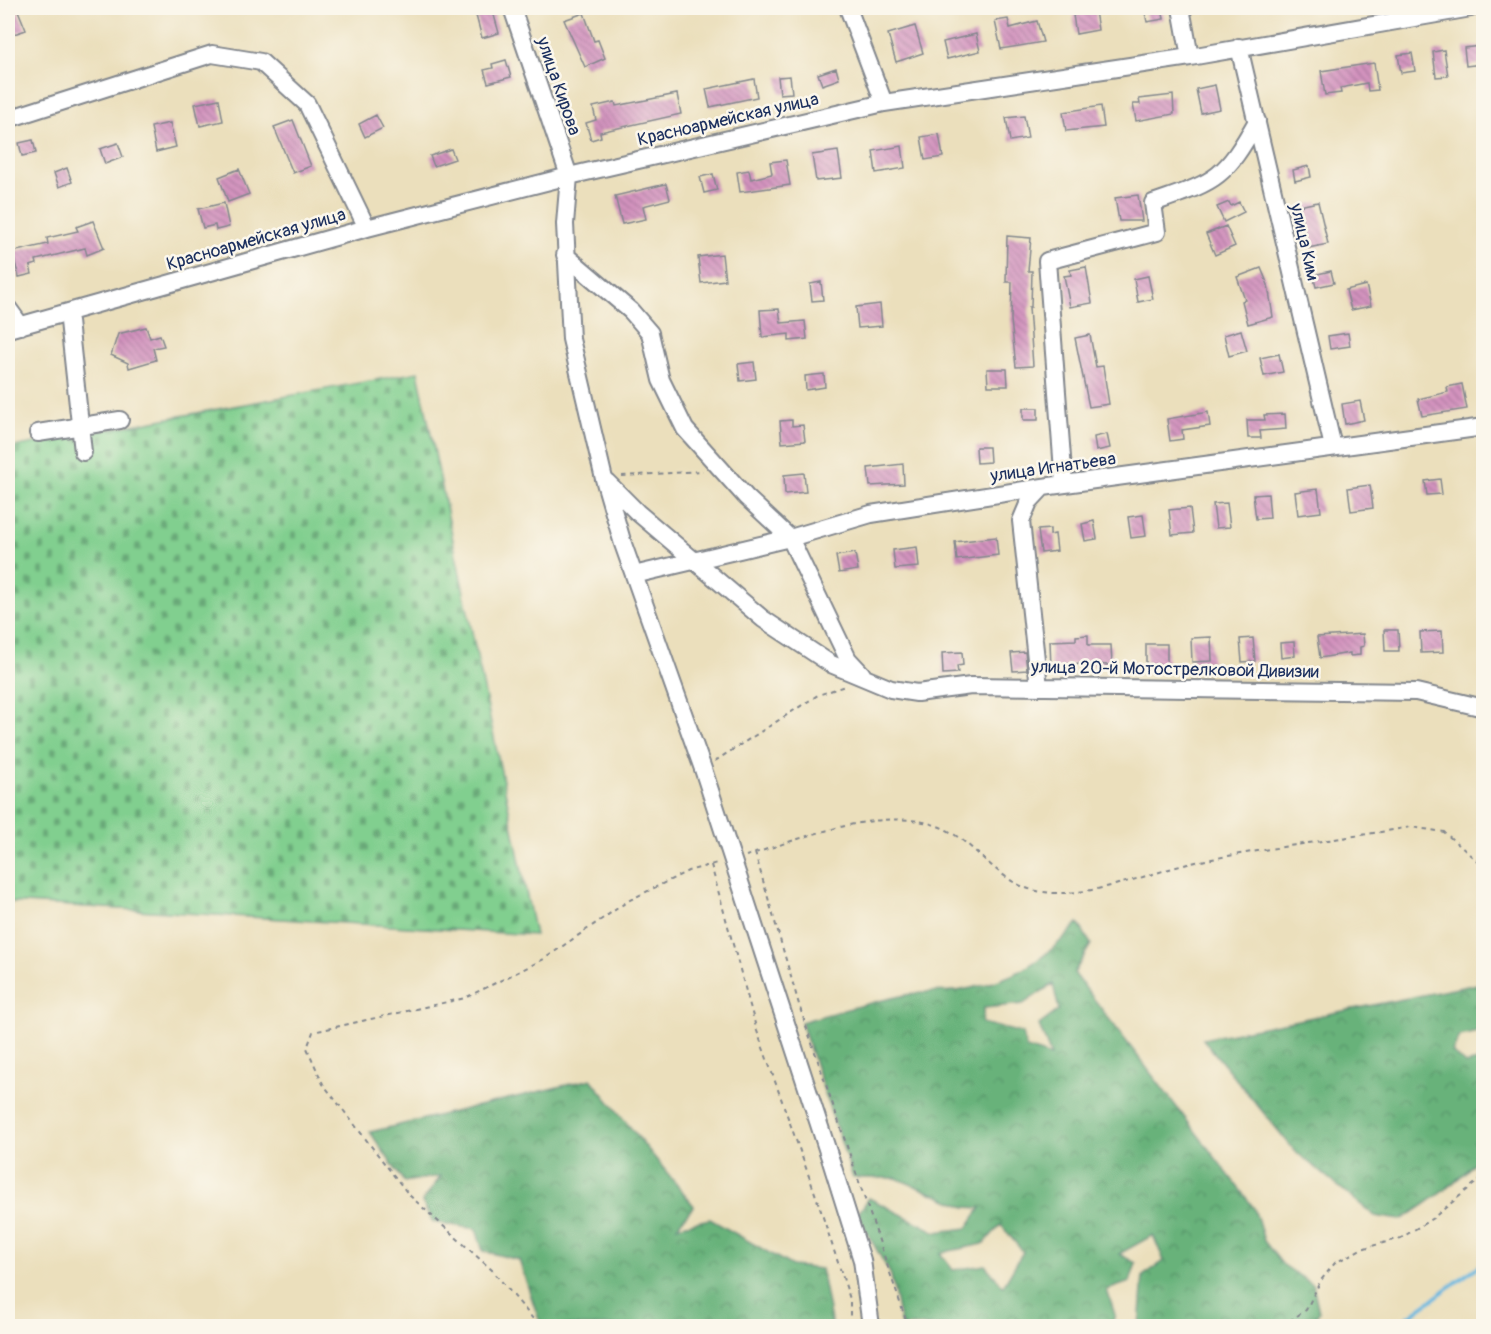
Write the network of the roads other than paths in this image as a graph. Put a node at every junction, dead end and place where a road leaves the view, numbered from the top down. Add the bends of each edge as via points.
1 (512, 8) edge
2 (848, 8) edge
3 (1180, 8) edge
4 (1471, 8) edge
5 (1375, 15) edge
6 (1239, 46) junction
7 (1190, 57) junction
8 (884, 103) junction
9 (8, 119) edge
10 (1257, 121) junction
11 (569, 176) junction
12 (368, 228) junction
13 (565, 255) junction
14 (8, 308) edge
15 (68, 312) junction
16 (14, 328) edge
17 (120, 420) dead end
18 (80, 426) junction
19 (1484, 427) edge
20 (38, 433) dead end
21 (1333, 447) junction
22 (83, 452) dead end
23 (604, 479) junction
24 (1064, 484) junction
25 (1043, 487) junction
26 (790, 538) junction
27 (694, 561) junction
28 (634, 575) junction
29 (867, 678) junction
30 (1039, 687) junction
31 (1484, 708) edge
32 (871, 1326) edge

1 - 11 street, улица Кирова
2 - 8 street
3 - 7 street
4 - 5 street, Красноармейская улица
5 - 6 street, Красноармейская улица
6 - 7 street, Красноармейская улица
6 - 10 street, улица Ким
7 - 8 street, Красноармейская улица
8 - 11 street, Красноармейская улица
9 - 12 street via 212,54 261,62 307,104
10 - 21 street, улица Ким
10 - 24 street via 1236,158 1212,182 1153,203 1157,232 1047,261
11 - 12 street, Красноармейская улица
11 - 13 street
12 - 15 street, Красноармейская улица
13 - 23 street via 571,339
13 - 26 street via 631,311 650,333 662,380 686,429 746,497
14 - 16 street
15 - 16 street, Красноармейская улица
15 - 18 street
17 - 18 street
18 - 20 street
18 - 22 street
19 - 21 street, улица Игнатьева
21 - 24 street, улица Игнатьева
23 - 27 street, улица 20-й Мотострелковой Дивизии
23 - 28 street
24 - 25 street, улица Игнатьева
25 - 26 street, улица Игнатьева via 871,514
25 - 30 street via 1029,502 1021,521
26 - 27 street, улица Игнатьева
26 - 29 street via 848,659
27 - 28 street, улица Игнатьева
27 - 29 street, улица 20-й Мотострелковой Дивизии via 794,641 831,664
28 - 32 street via 703,769 862,1260
29 - 30 street, улица 20-й Мотострелковой Дивизии via 891,689 917,693 971,686
30 - 31 street, улица 20-й Мотострелковой Дивизии via 1416,692

